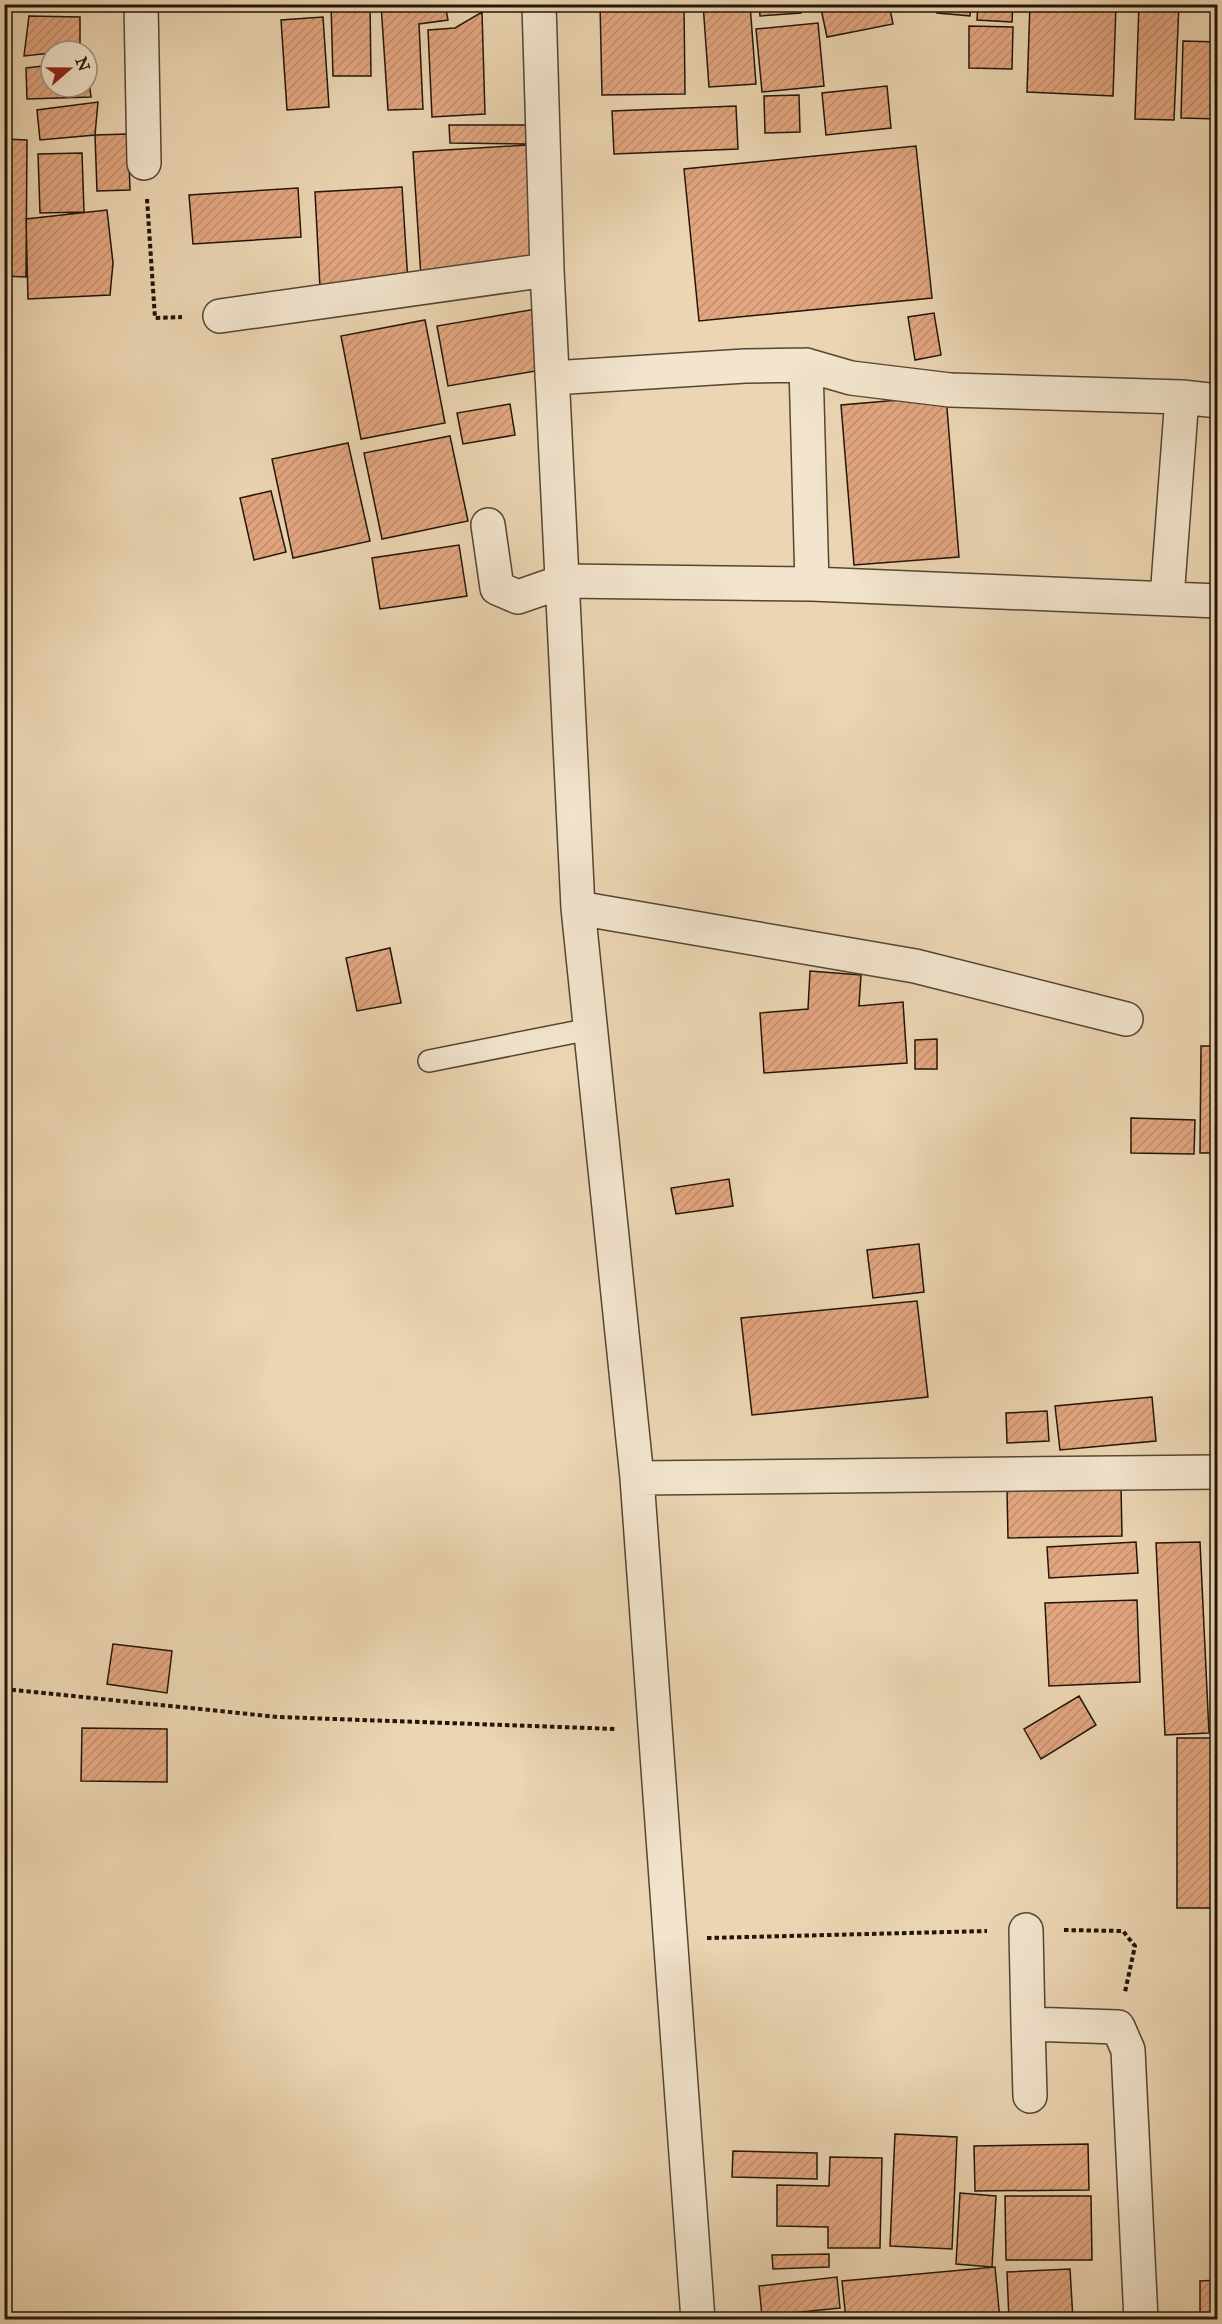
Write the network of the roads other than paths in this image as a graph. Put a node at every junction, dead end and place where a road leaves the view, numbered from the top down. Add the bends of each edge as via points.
1 (141, 4) edge
2 (539, 4) edge
3 (144, 163) road end
4 (547, 270) junction
5 (220, 316) road end
6 (806, 365) junction
7 (552, 378) junction
8 (1182, 397) junction
9 (1218, 401) edge
10 (488, 525) dead end
11 (564, 581) junction
12 (812, 584) junction
13 (1167, 598) junction
14 (1218, 600) edge
15 (578, 908) junction
16 (1126, 1020) dead end
17 (590, 1029) junction
18 (429, 1061) dead end
19 (1218, 1472) edge
20 (637, 1478) junction
21 (1026, 1930) road end
22 (1028, 2024) junction
23 (1030, 2096) dead end
24 (698, 2319) edge
25 (1141, 2319) edge

1 - 3 street
2 - 4 street
4 - 5 street
4 - 7 street
6 - 7 street
6 - 8 street via 851,378 950,390
6 - 12 street
7 - 11 street
8 - 9 street
8 - 13 street
10 - 11 street via 497,588 518,597
11 - 12 street
11 - 15 street
12 - 13 street
13 - 14 street
15 - 16 street via 915,966
15 - 17 street
17 - 18 lane
17 - 20 street
19 - 20 street
20 - 24 street
21 - 22 street
22 - 23 street
22 - 25 street via 1118,2028 1128,2050

